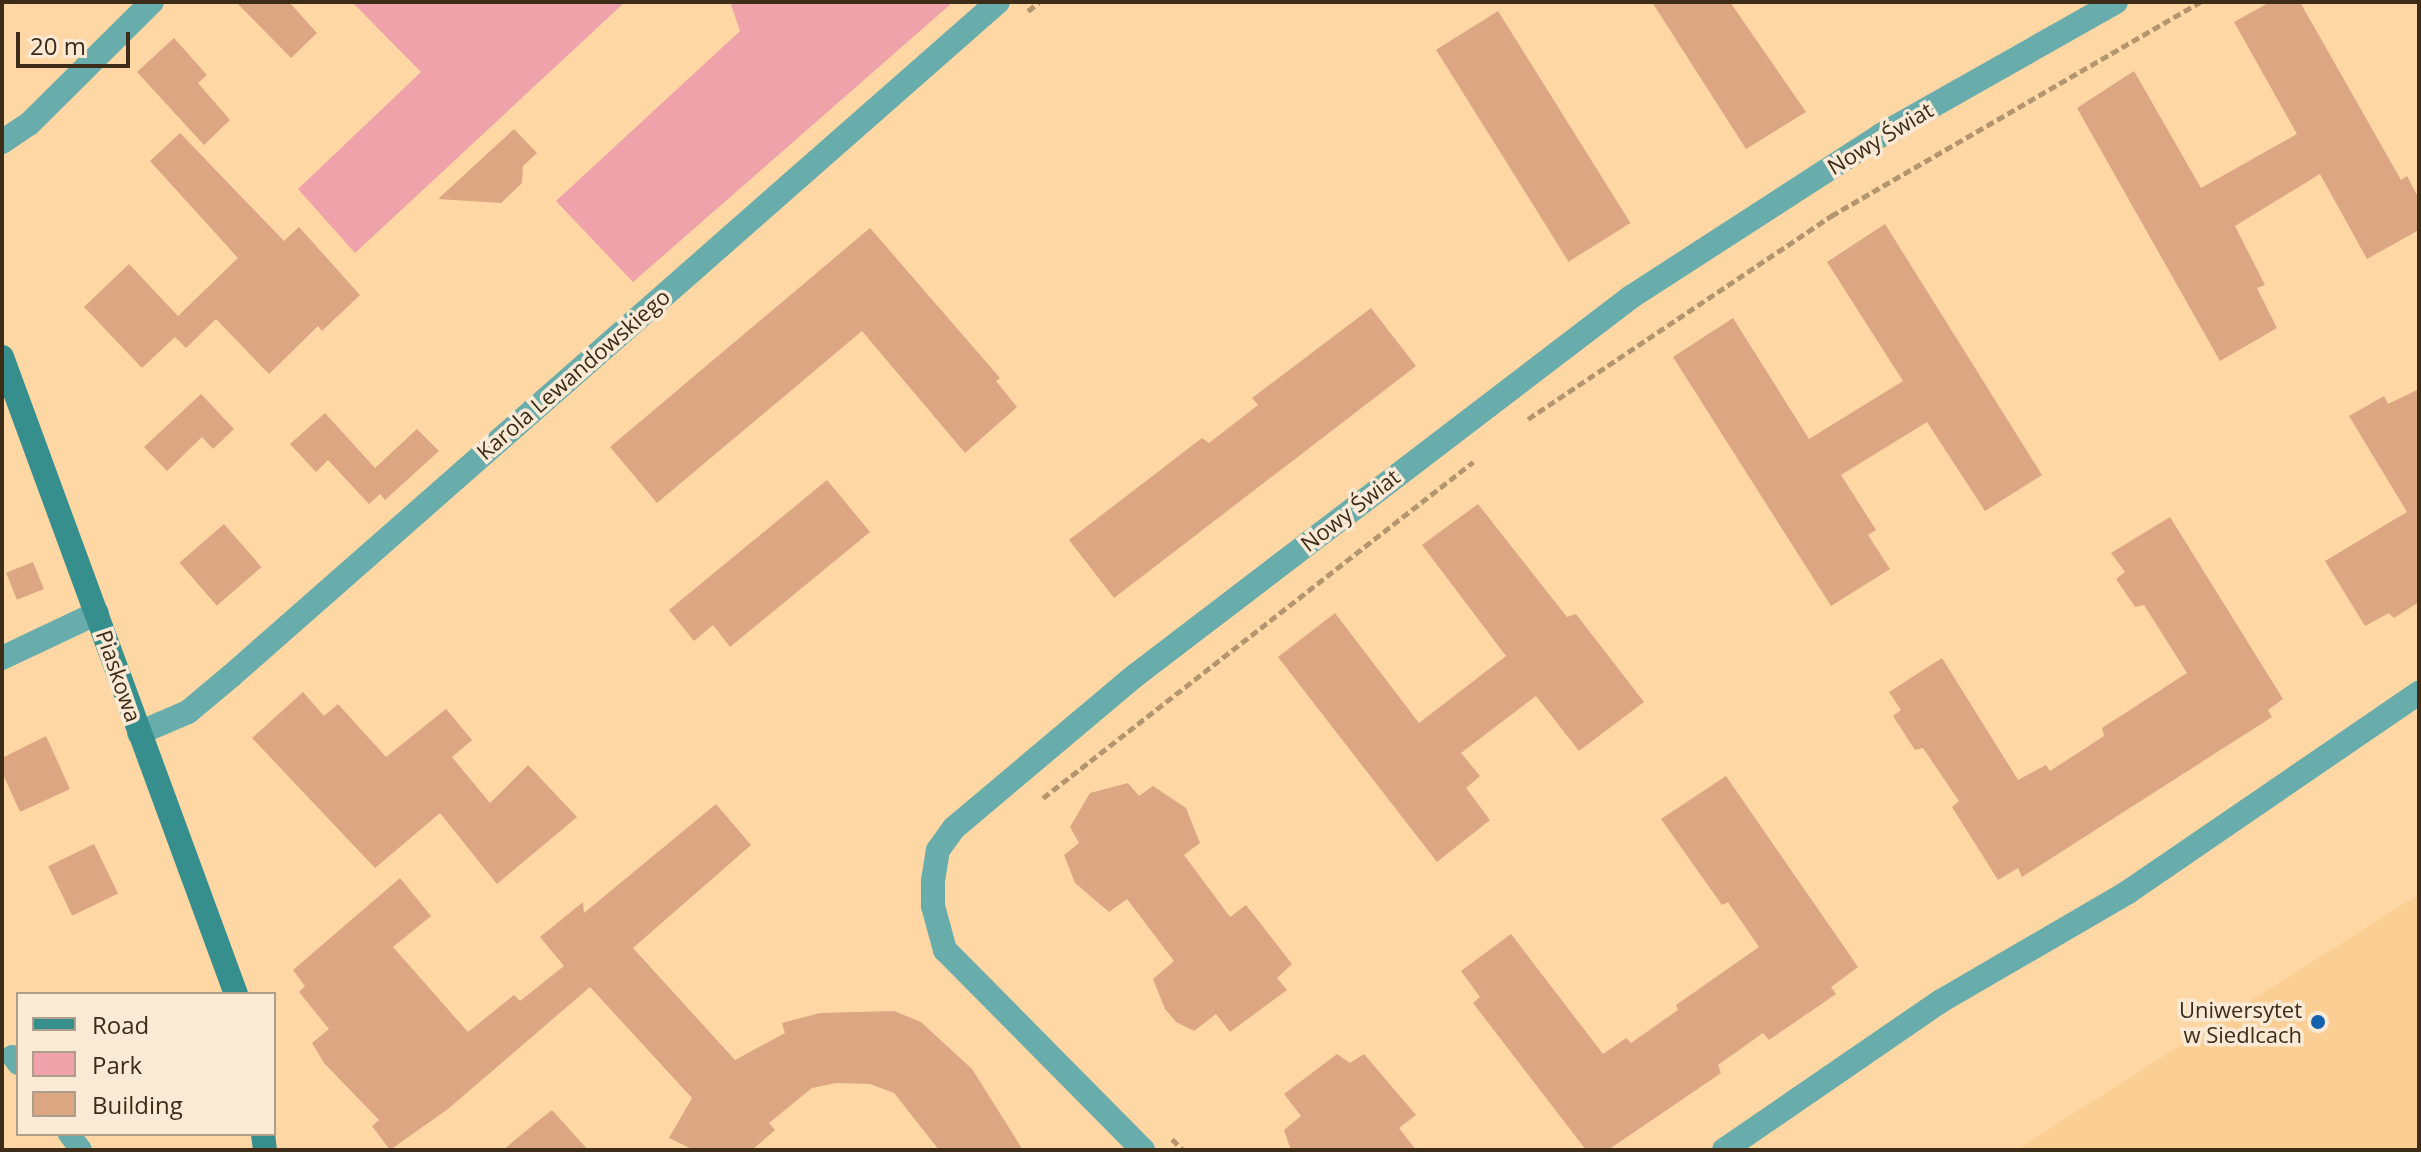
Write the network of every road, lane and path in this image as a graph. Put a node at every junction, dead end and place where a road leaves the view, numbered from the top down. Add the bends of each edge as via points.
1 (152, 2) edge
2 (998, 2) edge
3 (2116, 2) edge
4 (2200, 2) edge
5 (2, 142) edge
6 (2, 357) edge
7 (1526, 420) dead end
8 (1479, 456) dead end
9 (97, 613) junction
10 (2, 658) edge
11 (2419, 693) edge
12 (139, 733) junction
13 (1034, 806) dead end
14 (235, 992) edge
15 (1162, 1129) dead end
16 (1143, 1150) edge
17 (1183, 1150) edge
18 (1724, 1150) edge

1 - 5 street via 29,124
2 - 12 street, Karola Lewandowskiego via 231,676 188,712
3 - 16 street, Nowy Świat via 1881,135 1631,297 1136,675 954,828 938,850 933,881 937,932 945,950 963,975
4 - 7 path via 1831,216
6 - 9 street, Piaskowa
8 - 13 path
9 - 10 street
9 - 12 street, Piaskowa
11 - 18 street via 2128,892 1941,1001
12 - 14 street, Piaskowa
15 - 17 path

